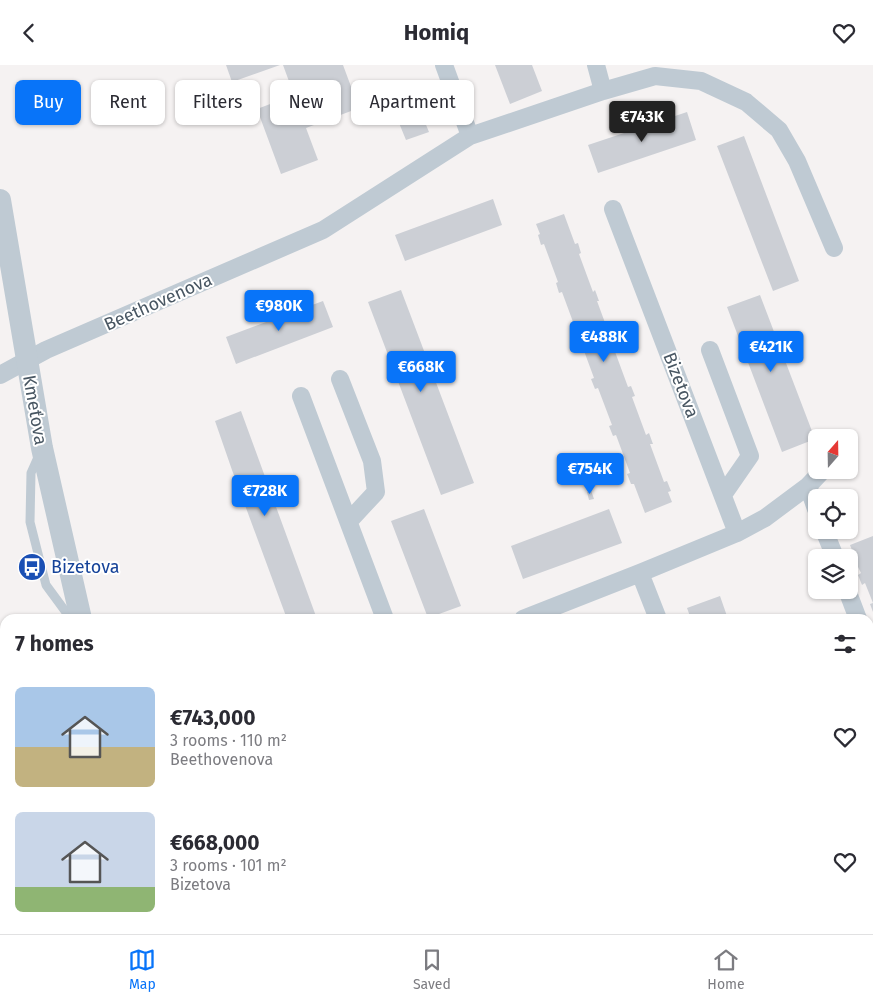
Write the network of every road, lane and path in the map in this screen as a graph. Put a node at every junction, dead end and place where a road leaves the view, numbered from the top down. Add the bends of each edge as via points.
1 (444, 65) edge
2 (596, 65) edge
3 (603, 91) junction
4 (470, 137) junction
5 (0, 200) edge
6 (614, 209) dead end
7 (834, 248) dead end
8 (710, 350) dead end
9 (26, 360) junction
10 (0, 375) edge
11 (340, 379) dead end
12 (301, 396) dead end
13 (42, 448) junction
14 (815, 479) edge
15 (808, 486) junction
16 (809, 489) edge
17 (723, 495) junction
18 (349, 521) junction
19 (737, 533) junction
20 (640, 573) junction
21 (850, 599) edge
22 (67, 614) edge
23 (80, 614) edge
24 (384, 614) edge
25 (536, 614) edge
26 (656, 614) edge
27 (856, 614) edge

1 - 4 street
2 - 3 street
3 - 4 street, Beethovenova
3 - 7 street, Beethovenova via 655,77 701,81 746,102 779,130 797,161
4 - 9 street, Beethovenova via 323,230
5 - 9 street, Kmeťova
6 - 17 street, Bizetova
8 - 17 street via 750,456
9 - 10 street, Beethovenova
9 - 13 street, Kmeťova
11 - 18 street via 372,461 376,492
12 - 18 street
13 - 22 lane via 31,473 30,522 46,585
13 - 23 street, Kmeťova
14 - 15 street
15 - 16 street
15 - 19 street via 765,518
17 - 19 street, Bizetova
18 - 24 street
19 - 20 street
20 - 25 street
20 - 26 street
21 - 27 street

